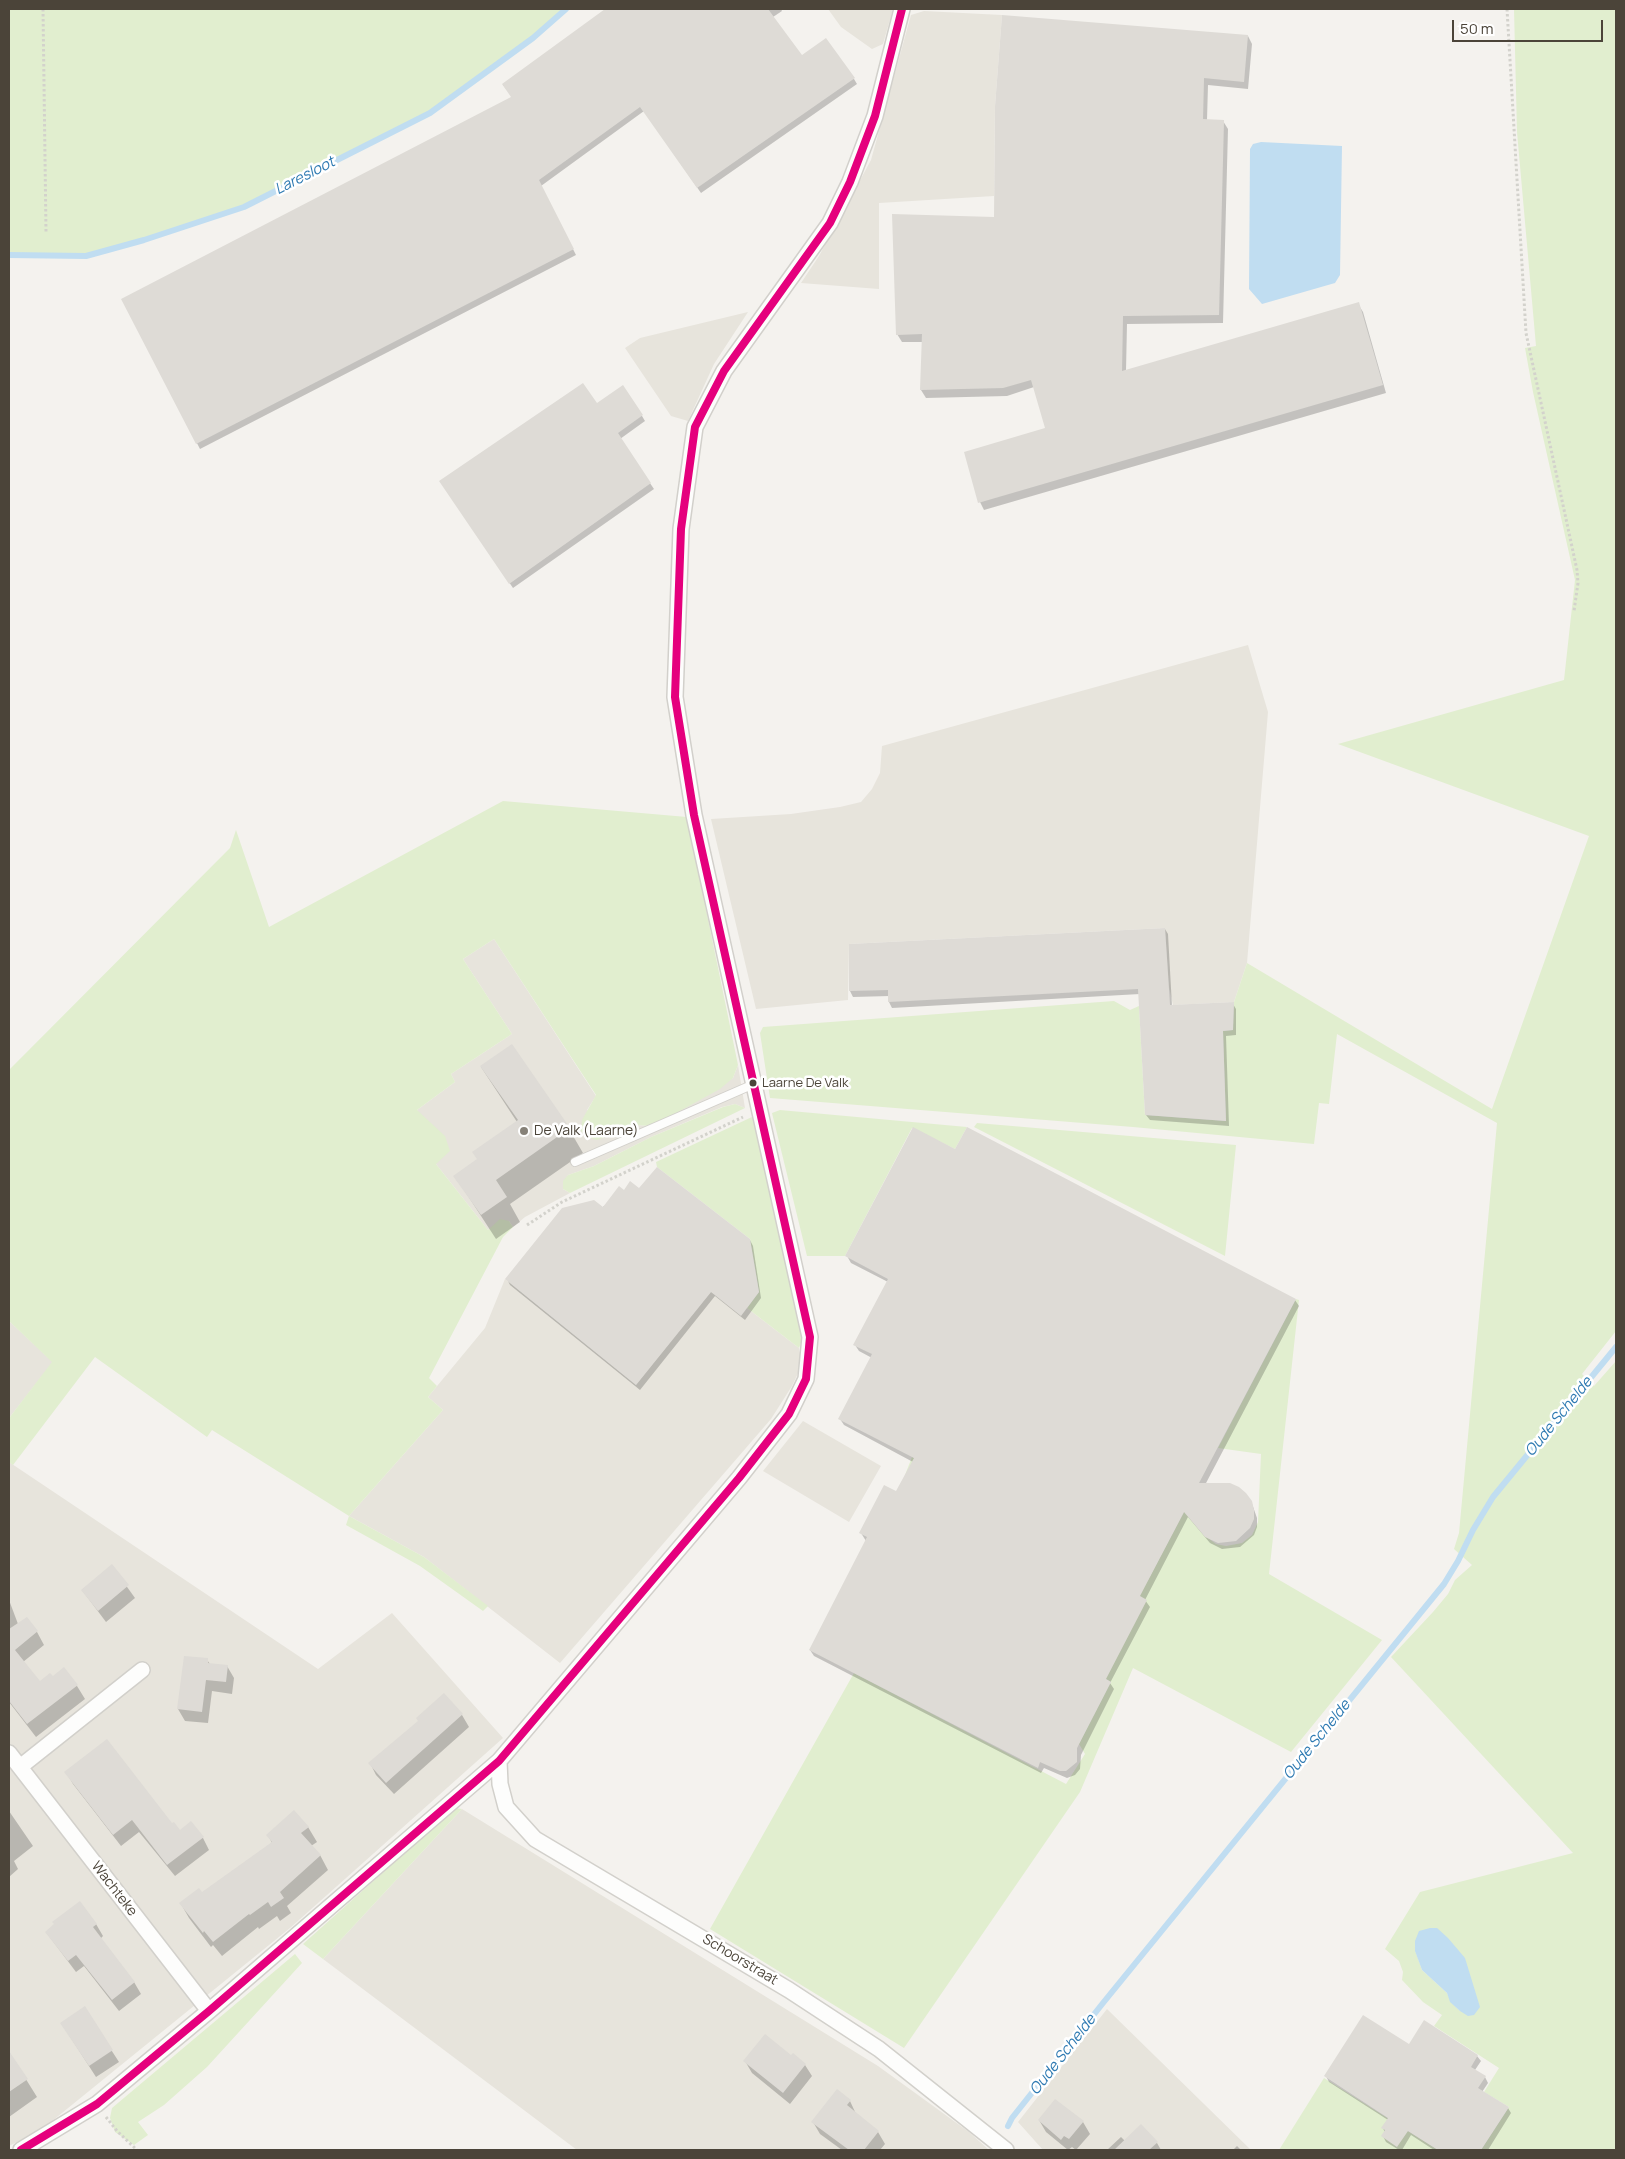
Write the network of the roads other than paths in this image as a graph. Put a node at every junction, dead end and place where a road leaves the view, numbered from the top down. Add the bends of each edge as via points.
1 (903, 9) edge
2 (754, 1084) junction
3 (575, 1162) dead end
4 (142, 1670) dead end
5 (9, 1753) edge
6 (500, 1761) junction
7 (20, 1767) junction
8 (209, 2011) junction
9 (21, 2150) edge
10 (1006, 2150) edge

1 - 2 street via 875,116 850,182 830,223 724,371 695,427 686,483 674,698 694,815
2 - 3 lane
2 - 6 street via 810,1336 806,1379 789,1414 739,1478
4 - 7 street
5 - 7 street, Wachteke
6 - 8 street
6 - 10 street, Schoorstraat via 500,1784 506,1807 535,1839 788,1990 879,2049
7 - 8 street, Wachteke
8 - 9 street via 97,2104

